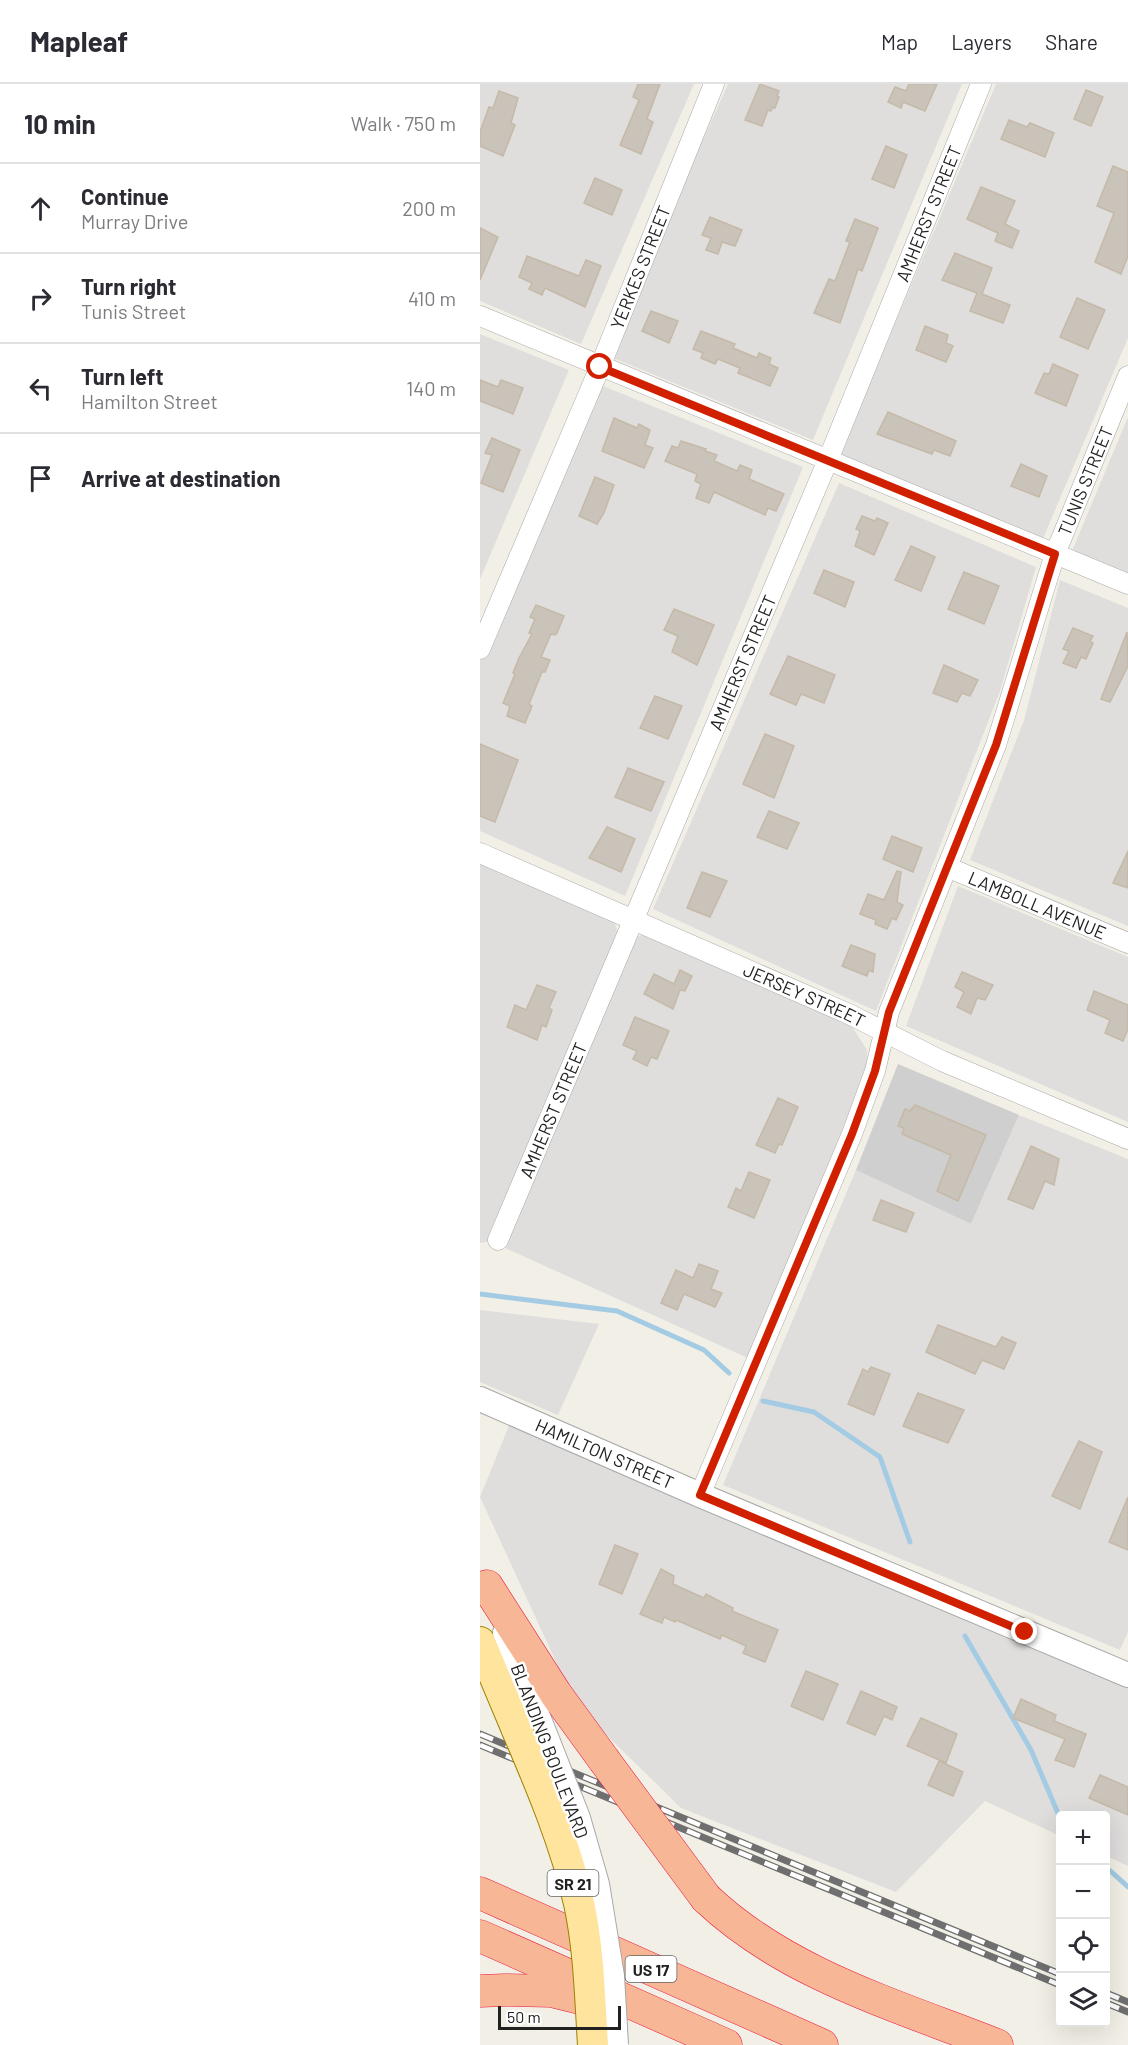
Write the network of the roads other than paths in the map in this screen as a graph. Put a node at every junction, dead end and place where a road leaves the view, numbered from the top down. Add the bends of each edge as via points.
1 (714, 84) edge
2 (981, 84) edge
3 (480, 316) edge
4 (600, 367) junction
5 (1128, 376) edge
6 (828, 460) junction
7 (1055, 554) junction
8 (1128, 584) edge
9 (480, 649) edge
10 (480, 853) edge
11 (947, 867) junction
12 (633, 920) junction
13 (1128, 944) edge
14 (886, 1032) junction
15 (1128, 1139) edge
16 (498, 1240) dead end
17 (480, 1399) edge
18 (700, 1495) junction
19 (483, 1578) edge
20 (480, 1642) edge
21 (1128, 1675) edge
22 (480, 1893) edge
23 (480, 1936) edge
24 (480, 1991) edge
25 (661, 2016) junction
26 (593, 2045) edge
27 (616, 2045) edge
28 (726, 2045) edge
29 (822, 2045) edge
30 (997, 2045) edge

1 - 4 street, YERKES STREET
2 - 6 street, AMHERST STREET
3 - 4 street
4 - 6 street
4 - 9 street, YERKES STREET
5 - 7 street, TUNIS STREET
6 - 7 street
6 - 12 street, AMHERST STREET
7 - 8 street
7 - 11 street, TUNIS STREET via 1010,706
10 - 12 street, JERSEY STREET
11 - 13 street, LAMBOLL AVENUE
11 - 14 street, TUNIS STREET via 889,1012
12 - 14 street, JERSEY STREET
12 - 16 street, AMHERST STREET
14 - 15 street, JERSEY STREET via 942,1061
14 - 18 street, TUNIS STREET via 852,1134
17 - 18 street, HAMILTON STREET
18 - 21 street, HAMILTON STREET
19 - 27 street, BLANDING BOULEVARD / SR 21, bridge via 578,1818 597,1884 612,1976
19 - 30 highway, bridge via 556,1694 706,1898 730,1920 816,1974
20 - 26 main road, BLANDING BOULEVARD / SR 21, bridge via 545,1795 566,1857 579,1904
22 - 29 highway, US 17
23 - 25 highway, US 17
24 - 25 highway via 551,1991
25 - 28 highway, US 17

